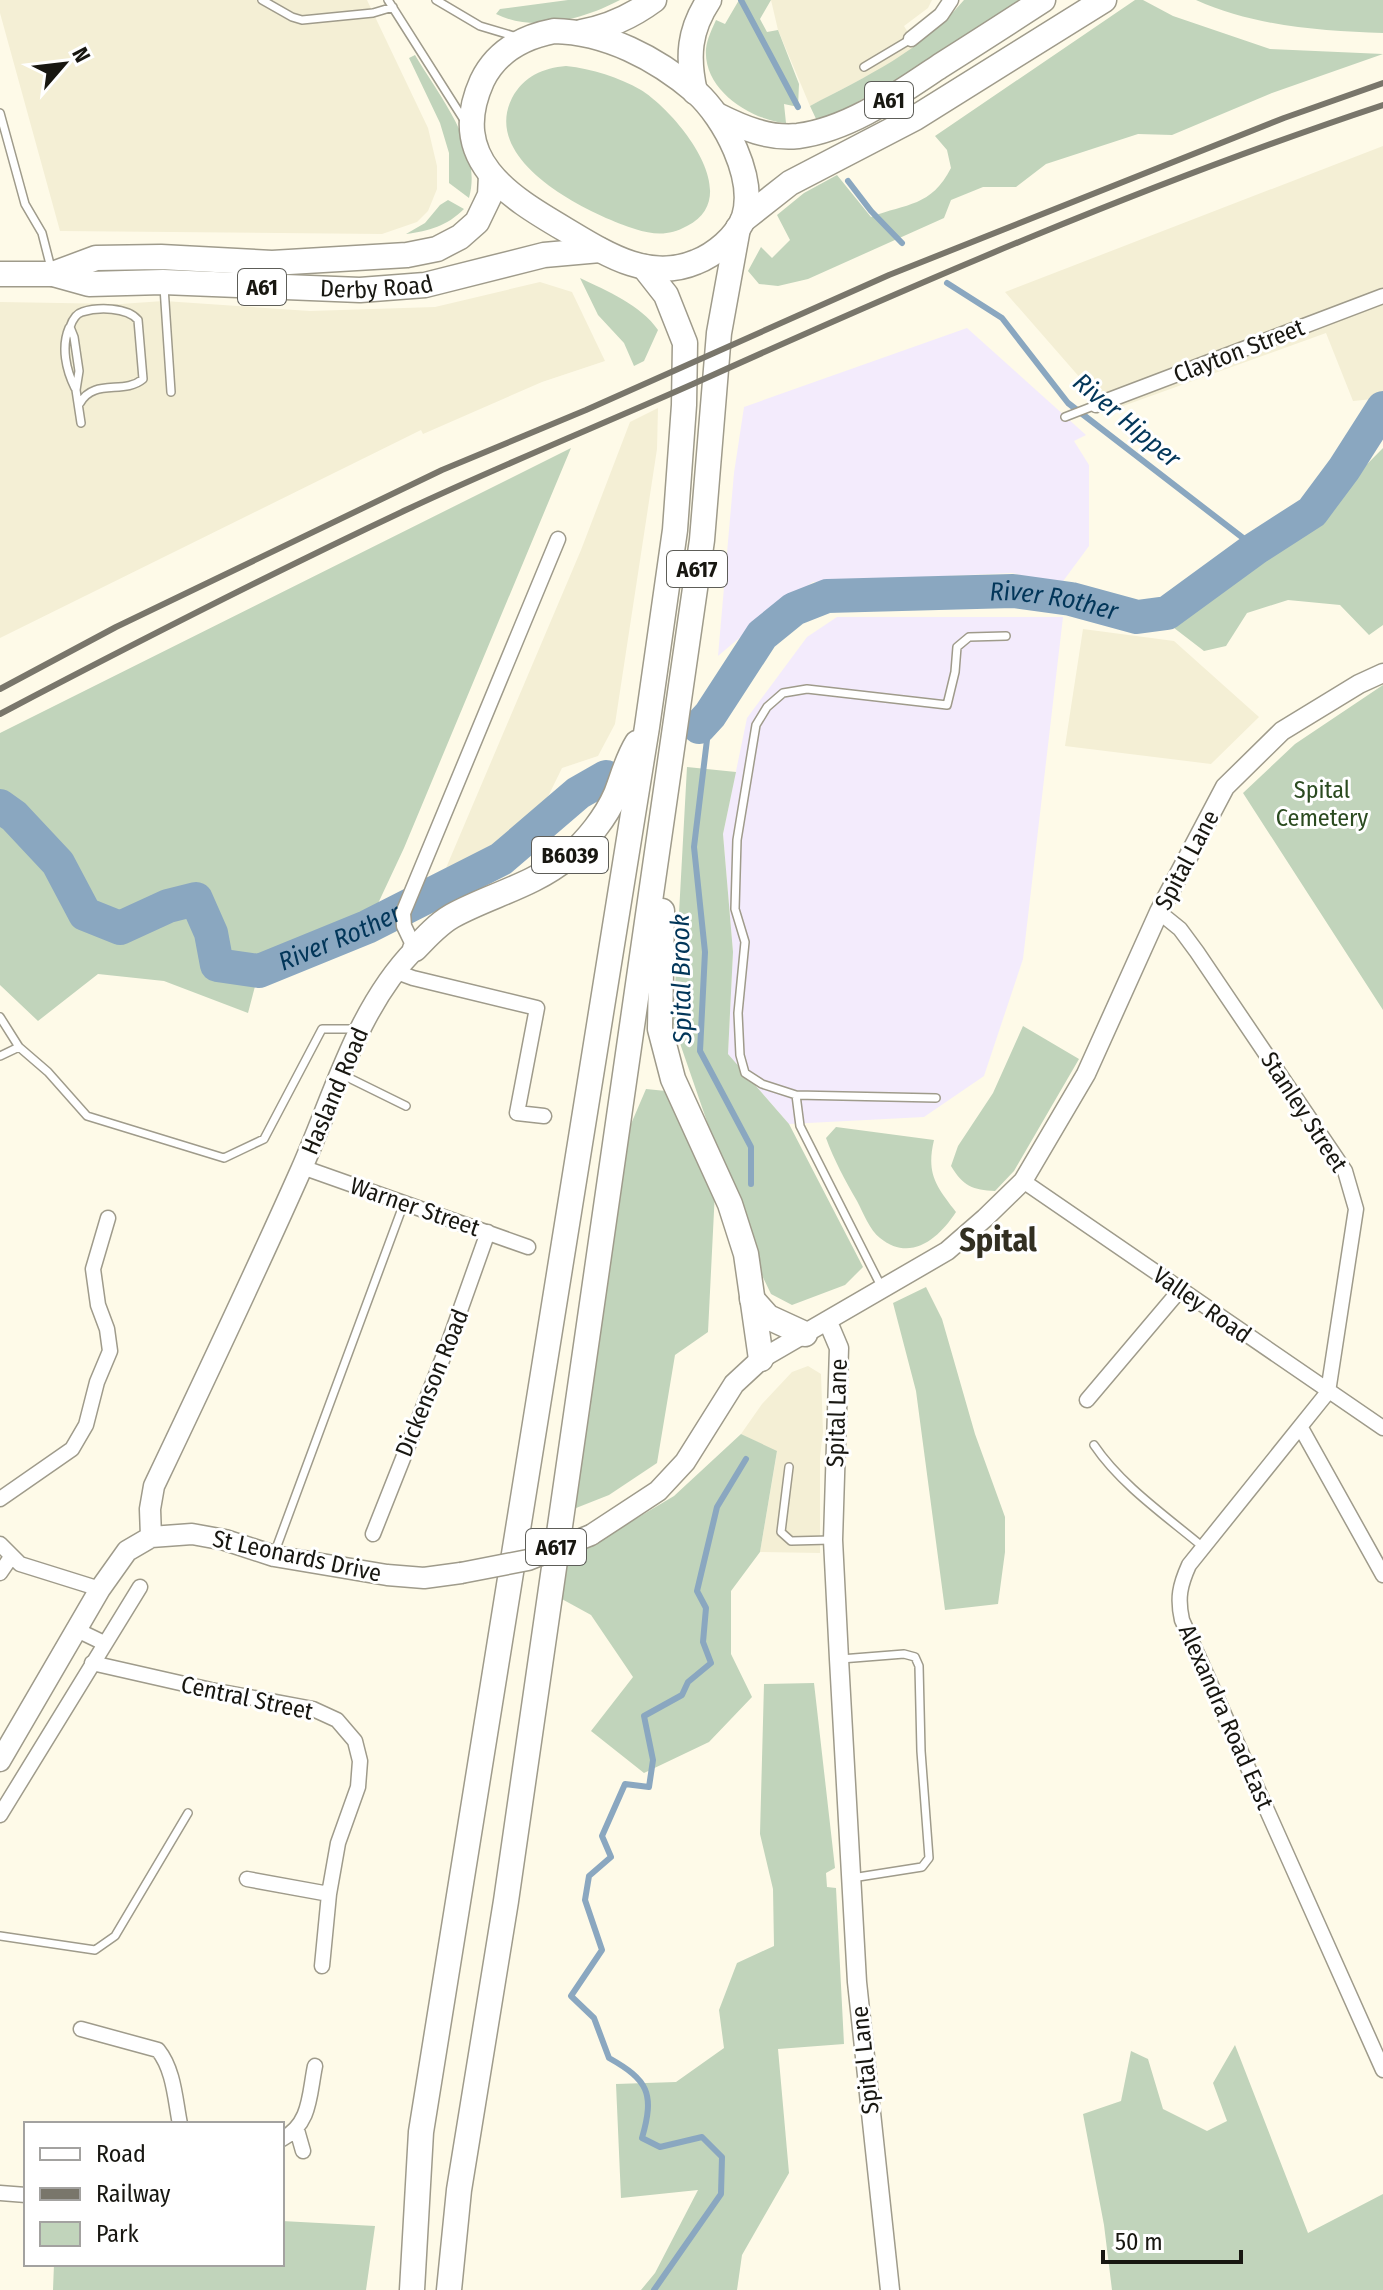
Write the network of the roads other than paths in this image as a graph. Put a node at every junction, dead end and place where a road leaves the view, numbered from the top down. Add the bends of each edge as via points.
1 (262, 0) edge
2 (436, 0) edge
3 (654, 0) edge
4 (709, 0) edge
5 (951, 0) edge
6 (1043, 0) edge
7 (1104, 0) edge
8 (391, 4) edge
9 (579, 32) junction
10 (525, 39) junction
11 (911, 39) joint
12 (864, 67) dead end
13 (695, 92) junction
14 (0, 113) edge
15 (717, 115) junction
16 (472, 136) junction
17 (491, 176) junction
18 (741, 224) junction
19 (600, 250) junction
20 (161, 257) junction
21 (644, 267) junction
22 (0, 274) edge
23 (53, 274) junction
24 (163, 282) junction
25 (1383, 296) edge
26 (171, 392) dead end
27 (80, 403) junction
28 (1096, 405) joint
29 (1065, 417) dead end
30 (81, 423) dead end
31 (558, 539) dead end
32 (1006, 636) dead end
33 (1383, 673) edge
34 (647, 727) junction
35 (663, 805) junction
36 (1159, 912) junction
37 (415, 949) junction
38 (394, 971) junction
39 (0, 1017) edge
40 (360, 1029) junction
41 (19, 1047) junction
42 (0, 1056) edge
43 (341, 1074) junction
44 (796, 1095) junction
45 (936, 1098) dead end
46 (406, 1106) dead end
47 (544, 1116) dead end
48 (302, 1167) junction
49 (1023, 1181) junction
50 (404, 1203) junction
51 (108, 1218) dead end
52 (488, 1232) junction
53 (528, 1247) dead end
54 (883, 1290) junction
55 (1180, 1290) junction
56 (752, 1299) junction
57 (828, 1322) junction
58 (805, 1334) junction
59 (761, 1359) junction
60 (1328, 1392) junction
61 (1087, 1400) dead end
62 (1301, 1428) junction
63 (1383, 1428) edge
64 (1094, 1445) dead end
65 (789, 1467) dead end
66 (0, 1499) edge
67 (373, 1534) dead end
68 (151, 1537) junction
69 (833, 1540) junction
70 (0, 1544) edge
71 (1203, 1547) junction
72 (274, 1556) junction
73 (11, 1557) junction
74 (0, 1573) edge
75 (1383, 1575) edge
76 (140, 1587) dead end
77 (100, 1589) junction
78 (77, 1630) junction
79 (104, 1643) junction
80 (839, 1659) junction
81 (92, 1663) junction
82 (0, 1761) edge
83 (188, 1813) dead end
84 (0, 1815) edge
85 (851, 1878) junction
86 (247, 1879) dead end
87 (329, 1894) junction
88 (0, 1936) edge
89 (322, 1966) dead end
90 (81, 2029) dead end
91 (315, 2066) dead end
92 (1383, 2070) edge
93 (180, 2122) edge
94 (297, 2130) junction
95 (284, 2138) edge
96 (303, 2151) dead end
97 (0, 2193) edge
98 (24, 2195) edge
99 (412, 2290) edge
100 (449, 2290) edge
101 (890, 2290) edge

1 - 8 lane via 302,20 373,13
2 - 10 lane via 480,26
3 - 9 highway via 606,27
4 - 13 highway via 690,41
5 - 11 street
6 - 15 highway, A61 via 887,101 827,129 797,136 766,135
7 - 18 highway, A61 via 915,118 790,183
8 - 16 lane
9 - 10 highway via 554,31
9 - 13 highway via 626,48
10 - 16 highway via 490,66 473,107
11 - 12 lane
13 - 15 highway
14 - 23 lane via 25,204 42,233
15 - 18 highway via 743,175
16 - 17 highway
17 - 19 highway via 522,205
17 - 20 highway, Derby Road / A61 via 490,195 477,222 437,249 272,263
18 - 21 highway via 723,245 694,263
18 - 35 highway, A617 via 719,333 702,540
19 - 21 highway
19 - 24 highway, Derby Road / A61 via 544,255 393,289
20 - 23 highway, Derby Road / A61 via 96,258
20 - 24 lane
21 - 34 highway, A617 via 666,295 685,343 675,530
22 - 23 highway, Derby Road / A61
23 - 24 highway, Derby Road / A61 via 89,284
24 - 26 lane
25 - 28 street, Clayton Street
27 - 27 lane via 70,327 74,318 81,312 131,312 138,320 143,379 94,389
27 - 30 lane
28 - 29 lane
31 - 37 street via 403,913
32 - 44 lane via 969,637 957,647 947,705 807,689 783,693 756,725 737,840 735,909 745,942 740,1055 745,1073
33 - 36 street, Spital Lane via 1282,731 1225,787
34 - 37 highway, B6039 via 627,759 615,795 567,858 450,918
34 - 99 highway, A617 via 421,2132
35 - 56 highway via 660,1029 673,1079 730,1204 746,1254
35 - 100 highway, A617 via 506,1901 459,2190
36 - 49 street, Spital Lane via 1086,1074
36 - 60 street, Stanley Street via 1197,952 1345,1171 1356,1209
37 - 38 main road, Hasland Road / B6039
38 - 40 main road, Hasland Road / B6039
38 - 47 street via 537,1008 517,1113
39 - 41 lane
40 - 41 lane via 322,1029 264,1139 224,1158 87,1116
40 - 43 main road, Hasland Road / B6039
41 - 42 lane
43 - 46 lane
43 - 48 main road, Hasland Road / B6039
44 - 45 lane
44 - 54 lane via 800,1126
48 - 50 street, Warner Street
48 - 68 main road, Hasland Road / B6039 via 154,1486
49 - 54 street, Spital Lane via 947,1251
49 - 55 street, Valley Road
50 - 52 street, Warner Street
50 - 72 lane
51 - 66 street via 93,1269 110,1351 86,1425 72,1449
52 - 53 street, Warner Street
52 - 67 street, Dickenson Road
54 - 57 street, Spital Lane
55 - 60 street, Valley Road
55 - 61 street
56 - 58 highway via 768,1317
56 - 59 highway
57 - 58 street, St Leonards Drive
57 - 69 street, Spital Lane via 839,1348
58 - 59 street, St Leonards Drive
59 - 72 main road, St Leonards Drive, bridge via 734,1384 685,1462 658,1491 591,1535 528,1560 424,1578
60 - 62 street, Alexandra Road East
60 - 63 street, Valley Road
62 - 71 street, Alexandra Road East
62 - 75 street
64 - 71 lane via 1141,1495
65 - 69 lane via 781,1532 791,1541
68 - 72 main road, St Leonards Drive via 192,1534
68 - 77 main road via 127,1551
69 - 80 street, Spital Lane
70 - 73 street
71 - 92 street, Alexandra Road East via 1181,1582 1177,1601 1182,1620
73 - 74 street
73 - 77 street
76 - 79 street
77 - 78 main road
78 - 79 street
78 - 82 main road
79 - 81 street
80 - 85 street, Spital Lane
80 - 85 lane via 904,1654 915,1657 919,1666 929,1858 922,1867
81 - 84 street
81 - 87 street, Central Street via 313,1709 337,1720 355,1741 360,1761
83 - 88 lane via 105,1945 95,1950
85 - 101 street, Spital Lane
86 - 87 street
87 - 89 street, Central Street
90 - 93 street via 158,2050 170,2073
91 - 94 street
94 - 95 street
94 - 96 street
97 - 98 street

